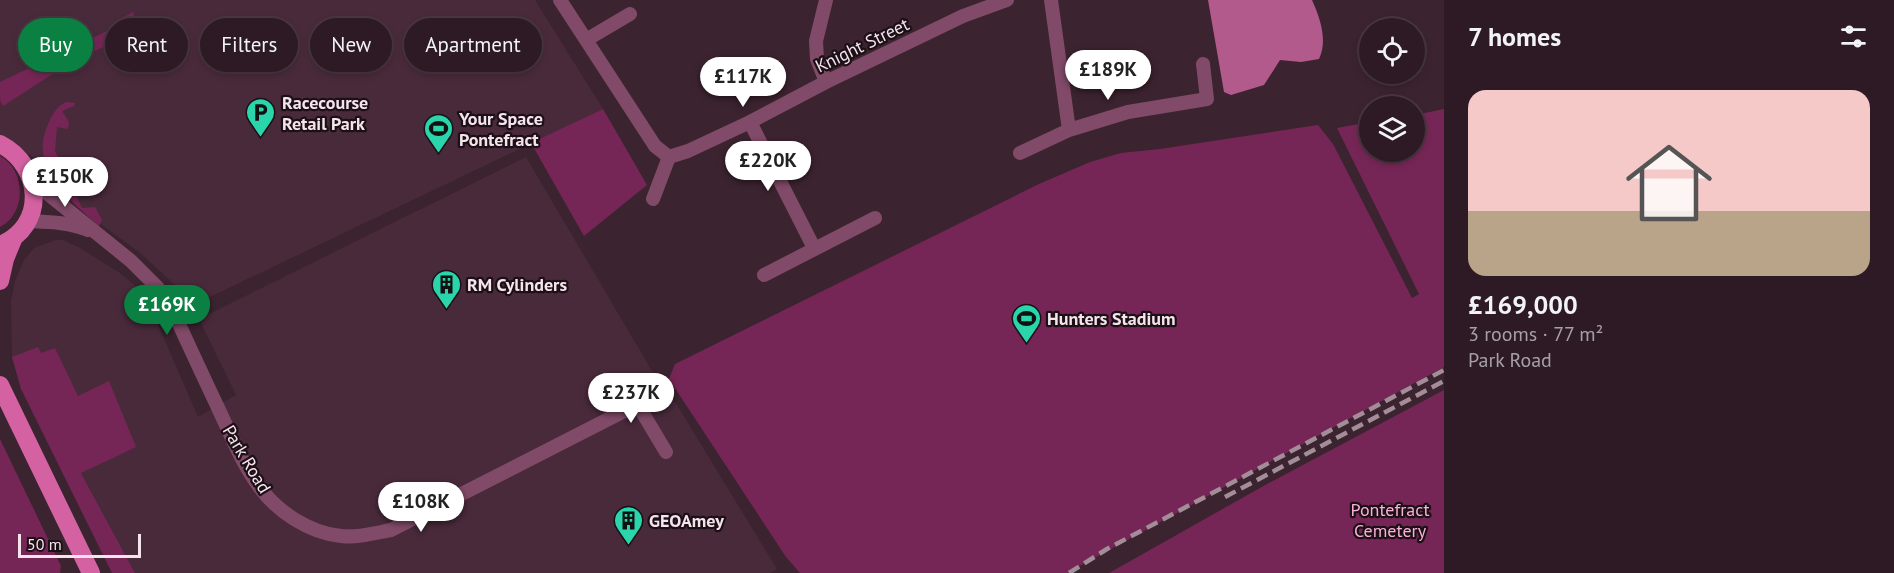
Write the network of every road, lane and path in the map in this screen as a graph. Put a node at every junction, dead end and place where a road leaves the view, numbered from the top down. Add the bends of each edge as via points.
1 (560, 0) edge
2 (826, 0) edge
3 (1007, 0) edge
4 (1051, 0) edge
5 (630, 14) dead end
6 (586, 40) junction
7 (1203, 64) dead end
8 (826, 82) junction
9 (750, 122) junction
10 (1068, 130) junction
11 (0, 144) edge
12 (1020, 153) dead end
13 (669, 157) junction
14 (32, 181) junction
15 (653, 200) dead end
16 (875, 218) dead end
17 (27, 221) junction
18 (95, 234) junction
19 (7, 241) edge
20 (814, 248) junction
21 (764, 275) dead end
22 (0, 281) edge
23 (623, 380) dead end
24 (0, 385) edge
25 (638, 404) junction
26 (666, 452) dead end
27 (91, 573) edge

1 - 6 street
2 - 8 street via 816,41 817,59
3 - 8 street, Knight Street via 963,16
4 - 10 street
5 - 6 street
6 - 13 street via 655,146
7 - 10 street via 1213,98 1128,112
8 - 9 street, Knight Street
9 - 13 street, Knight Street
9 - 20 street
10 - 12 street
11 - 14 main road, Park Road via 23,161
13 - 15 street
14 - 17 main road via 33,202
14 - 18 street, Park Road
16 - 20 street
17 - 18 street, Park Road via 77,226
17 - 19 main road
18 - 25 street, Park Road via 131,261 170,304 257,484 279,508 322,532 340,537 391,530
19 - 22 main road
20 - 21 street
23 - 25 street
24 - 27 main road
25 - 26 street

